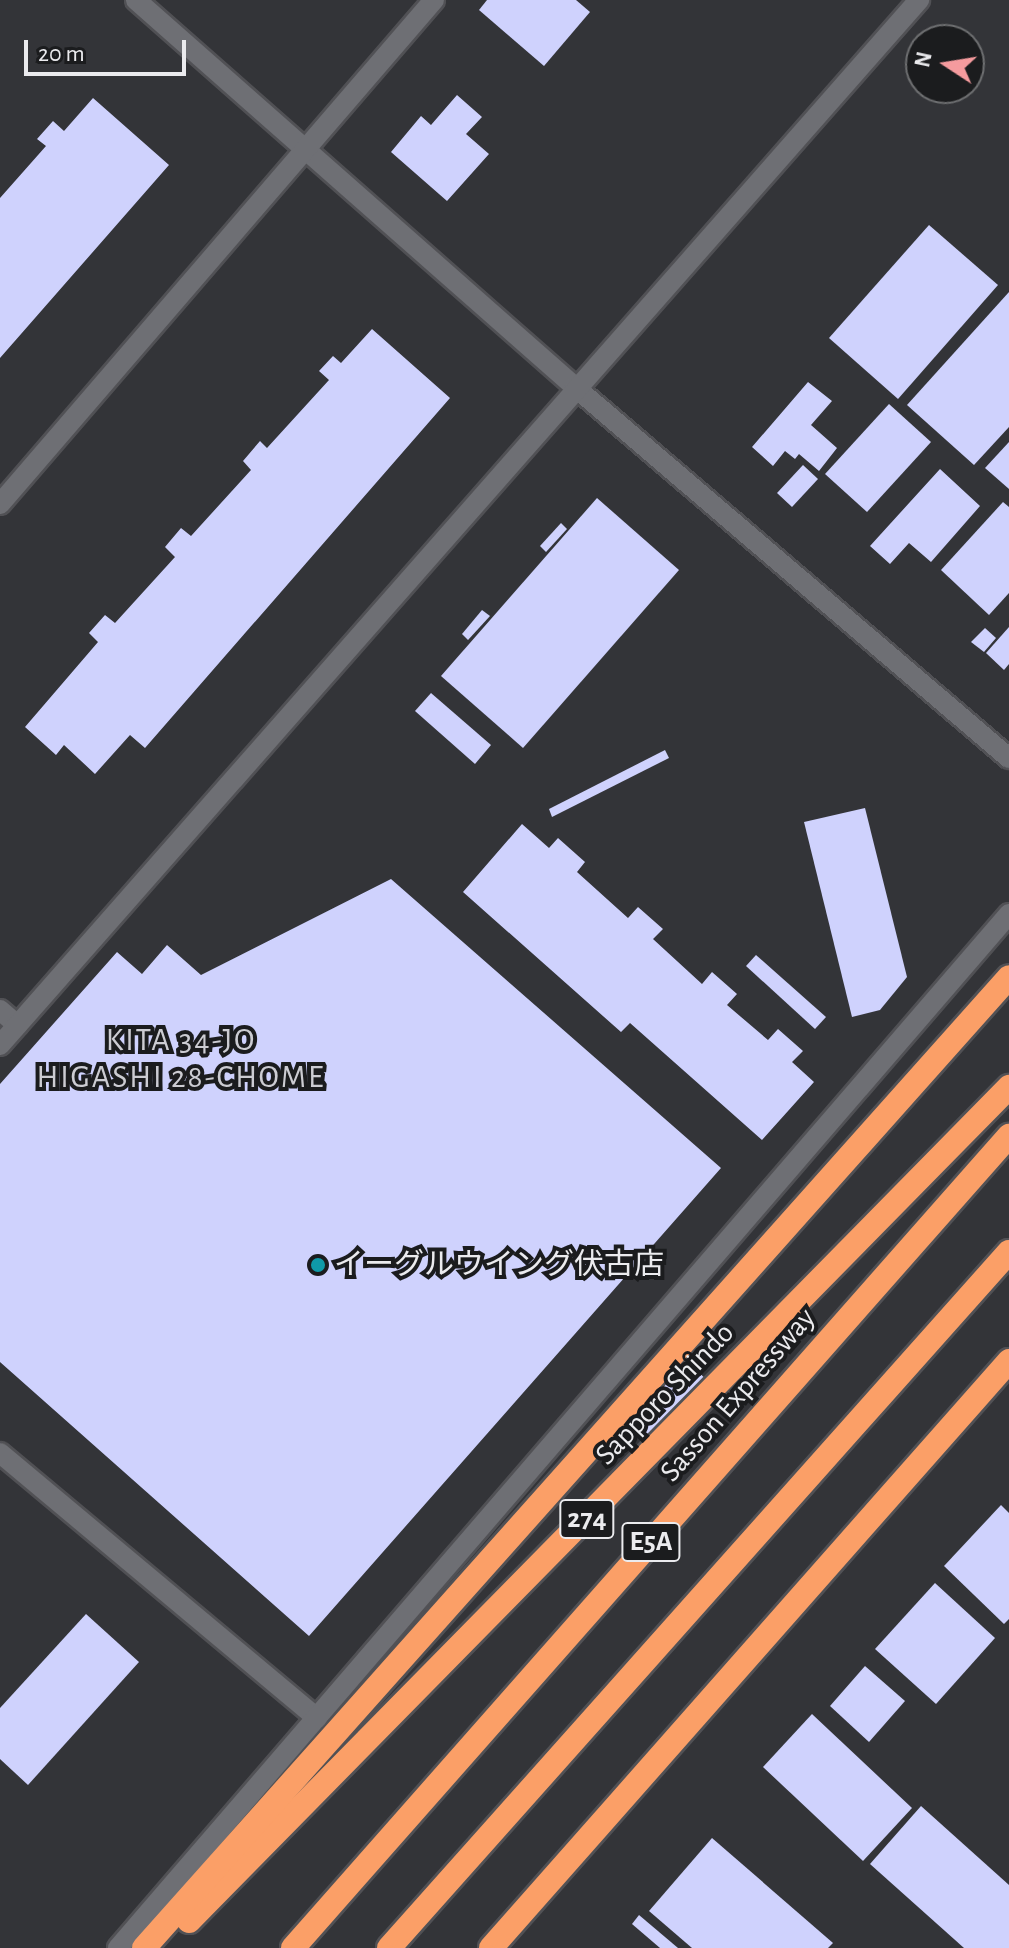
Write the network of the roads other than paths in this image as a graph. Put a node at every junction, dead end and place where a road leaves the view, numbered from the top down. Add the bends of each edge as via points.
1 (136, 0) edge
2 (434, 0) edge
3 (919, 0) edge
4 (303, 148) junction
5 (575, 387) junction
6 (0, 504) edge
7 (1009, 758) edge
8 (1009, 914) edge
9 (1009, 977) edge
10 (0, 1010) edge
11 (17, 1025) junction
12 (0, 1045) edge
13 (1009, 1087) edge
14 (1009, 1136) edge
15 (1009, 1252) edge
16 (1009, 1361) edge
17 (0, 1453) edge
18 (317, 1718) junction
19 (118, 1948) edge
20 (144, 1948) edge
21 (161, 1948) edge
22 (293, 1948) edge
23 (389, 1948) edge
24 (491, 1948) edge

1 - 4 street
2 - 4 street
3 - 5 street
4 - 5 street
4 - 6 street
5 - 7 street
5 - 11 street
8 - 18 street
9 - 20 highway
10 - 11 street
11 - 12 street
13 - 21 highway, Sapporo Shindo / 274
14 - 22 highway, Sasson Expressway / E5A
15 - 23 highway, E5A
16 - 24 highway
17 - 18 street
18 - 19 street

